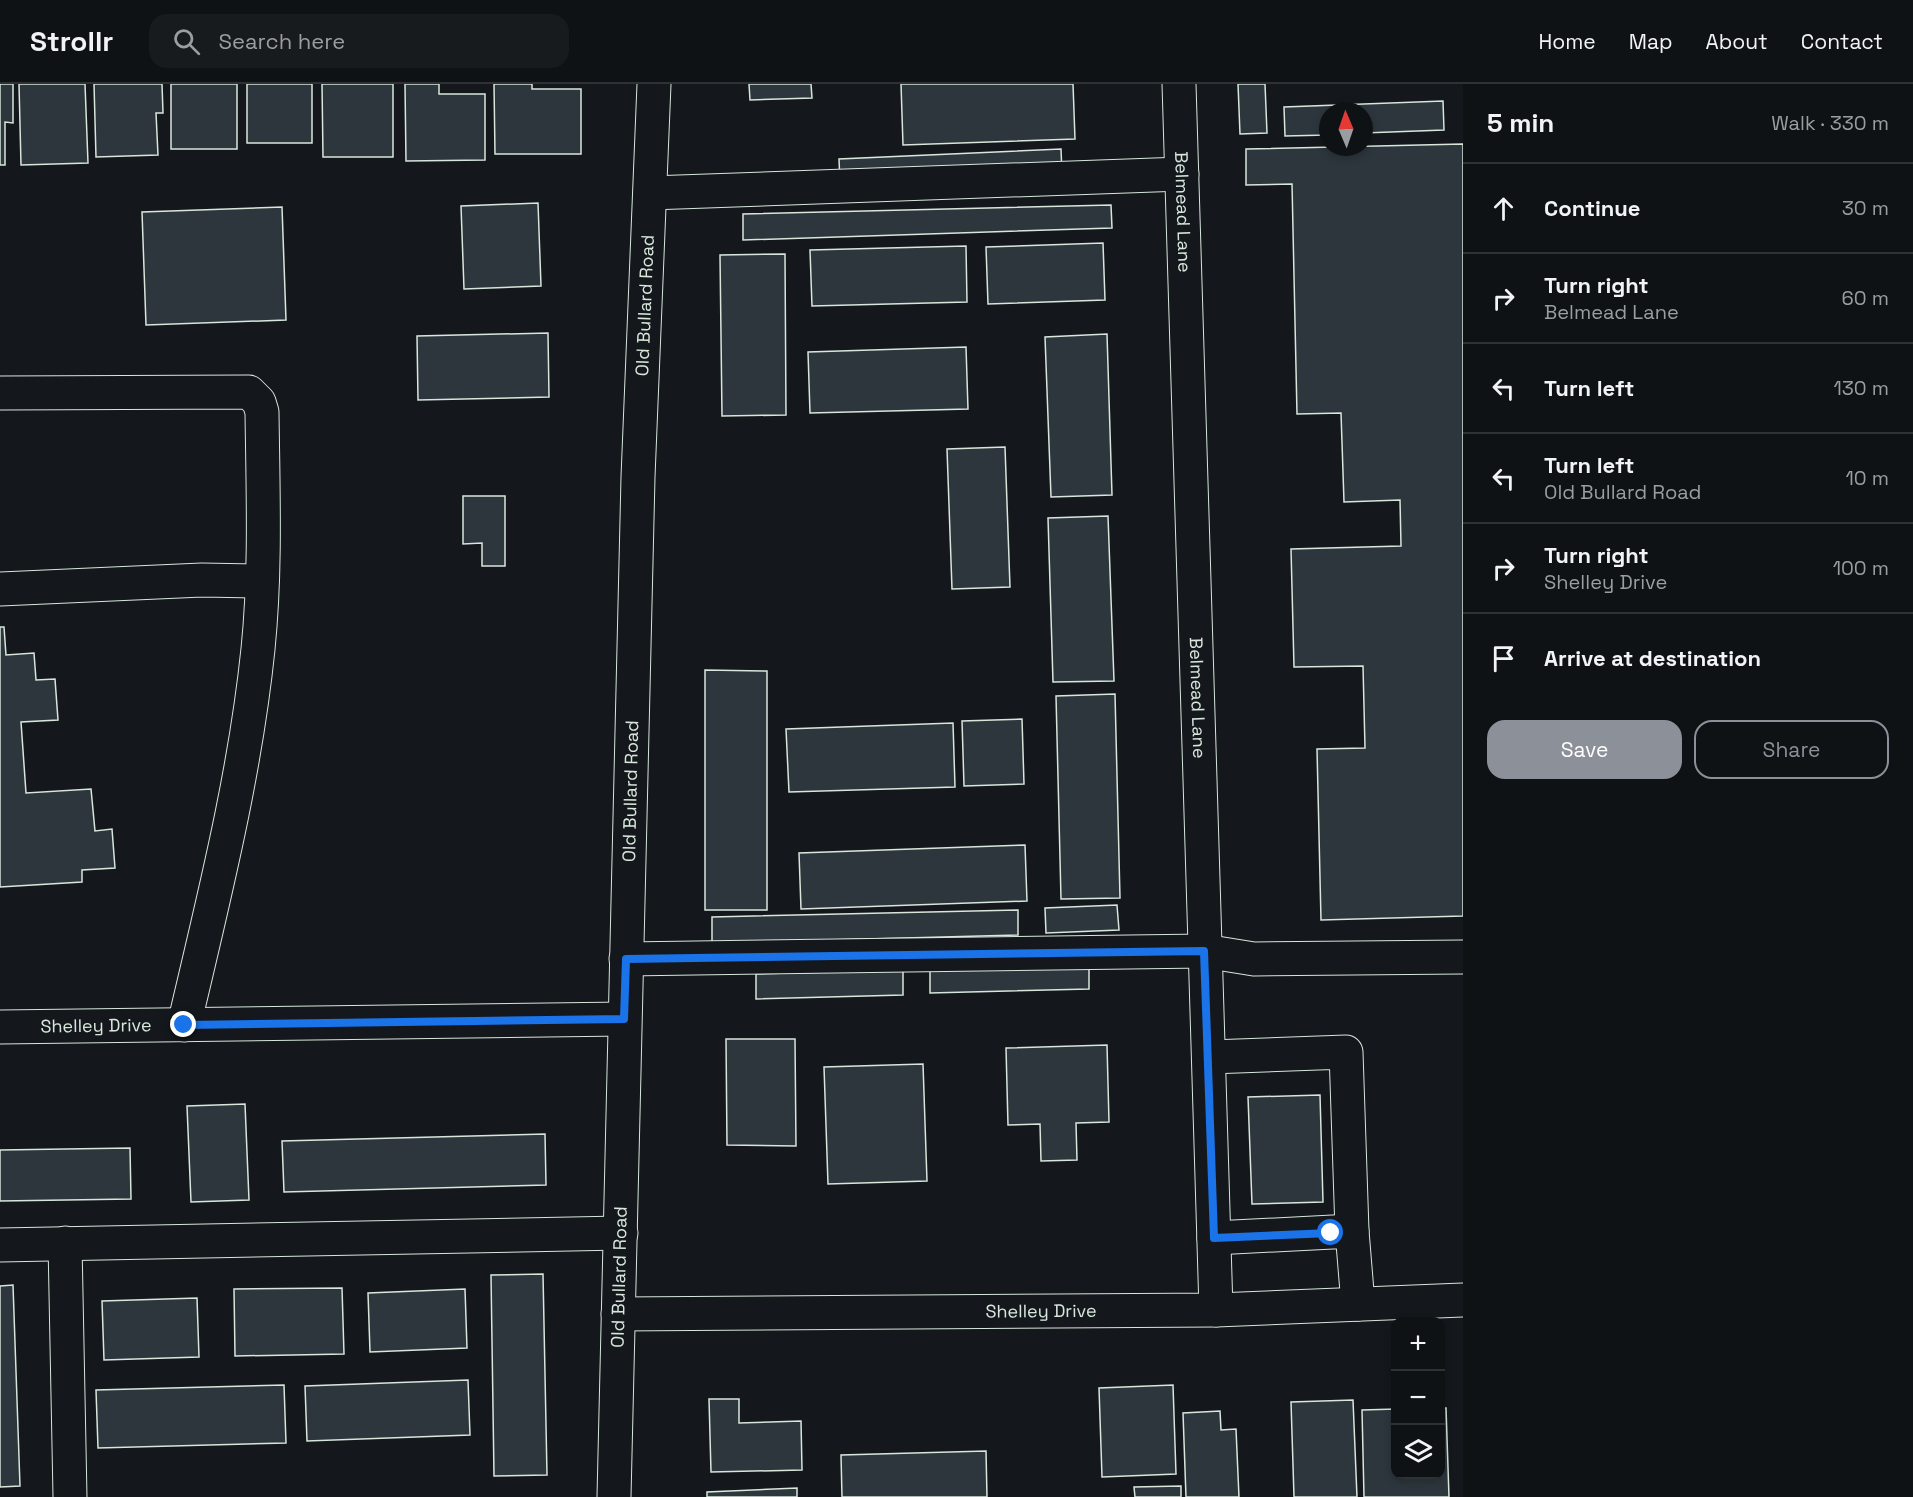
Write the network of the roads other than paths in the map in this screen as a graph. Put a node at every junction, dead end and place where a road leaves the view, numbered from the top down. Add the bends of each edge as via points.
1 (654, 84) edge
2 (1179, 84) edge
3 (1182, 174) junction
4 (650, 193) junction
5 (0, 393) edge
6 (262, 581) junction
7 (0, 589) edge
8 (1204, 951) junction
9 (1463, 957) edge
10 (626, 959) junction
11 (624, 1019) junction
12 (184, 1025) junction
13 (0, 1027) edge
14 (1210, 1057) junction
15 (1342, 1232) junction
16 (621, 1233) junction
17 (1214, 1238) junction
18 (65, 1243) junction
19 (0, 1245) edge
20 (1463, 1300) edge
21 (1358, 1304) junction
22 (1216, 1310) junction
23 (618, 1314) junction
24 (70, 1497) edge
25 (614, 1497) edge

1 - 4 street, Old Bullard Road
2 - 3 street, Belmead Lane
3 - 4 street
3 - 8 street, Belmead Lane
4 - 10 street, Old Bullard Road via 638,477
5 - 6 street via 249,392 262,412
6 - 7 street
6 - 12 street via 258,649 245,741 222,863
8 - 9 street via 1254,959
8 - 10 street
8 - 14 street, Belmead Lane
10 - 11 street, Old Bullard Road
11 - 12 street, Shelley Drive
11 - 16 street, Old Bullard Road
12 - 13 street, Shelley Drive
14 - 15 street via 1346,1052
14 - 17 street, Belmead Lane
15 - 17 street
15 - 21 street
16 - 18 street
16 - 23 street, Old Bullard Road
17 - 22 street, Belmead Lane
18 - 19 street
18 - 24 street
20 - 21 street, Shelley Drive
21 - 22 street, Shelley Drive
22 - 23 street, Shelley Drive
23 - 25 street, Old Bullard Road

